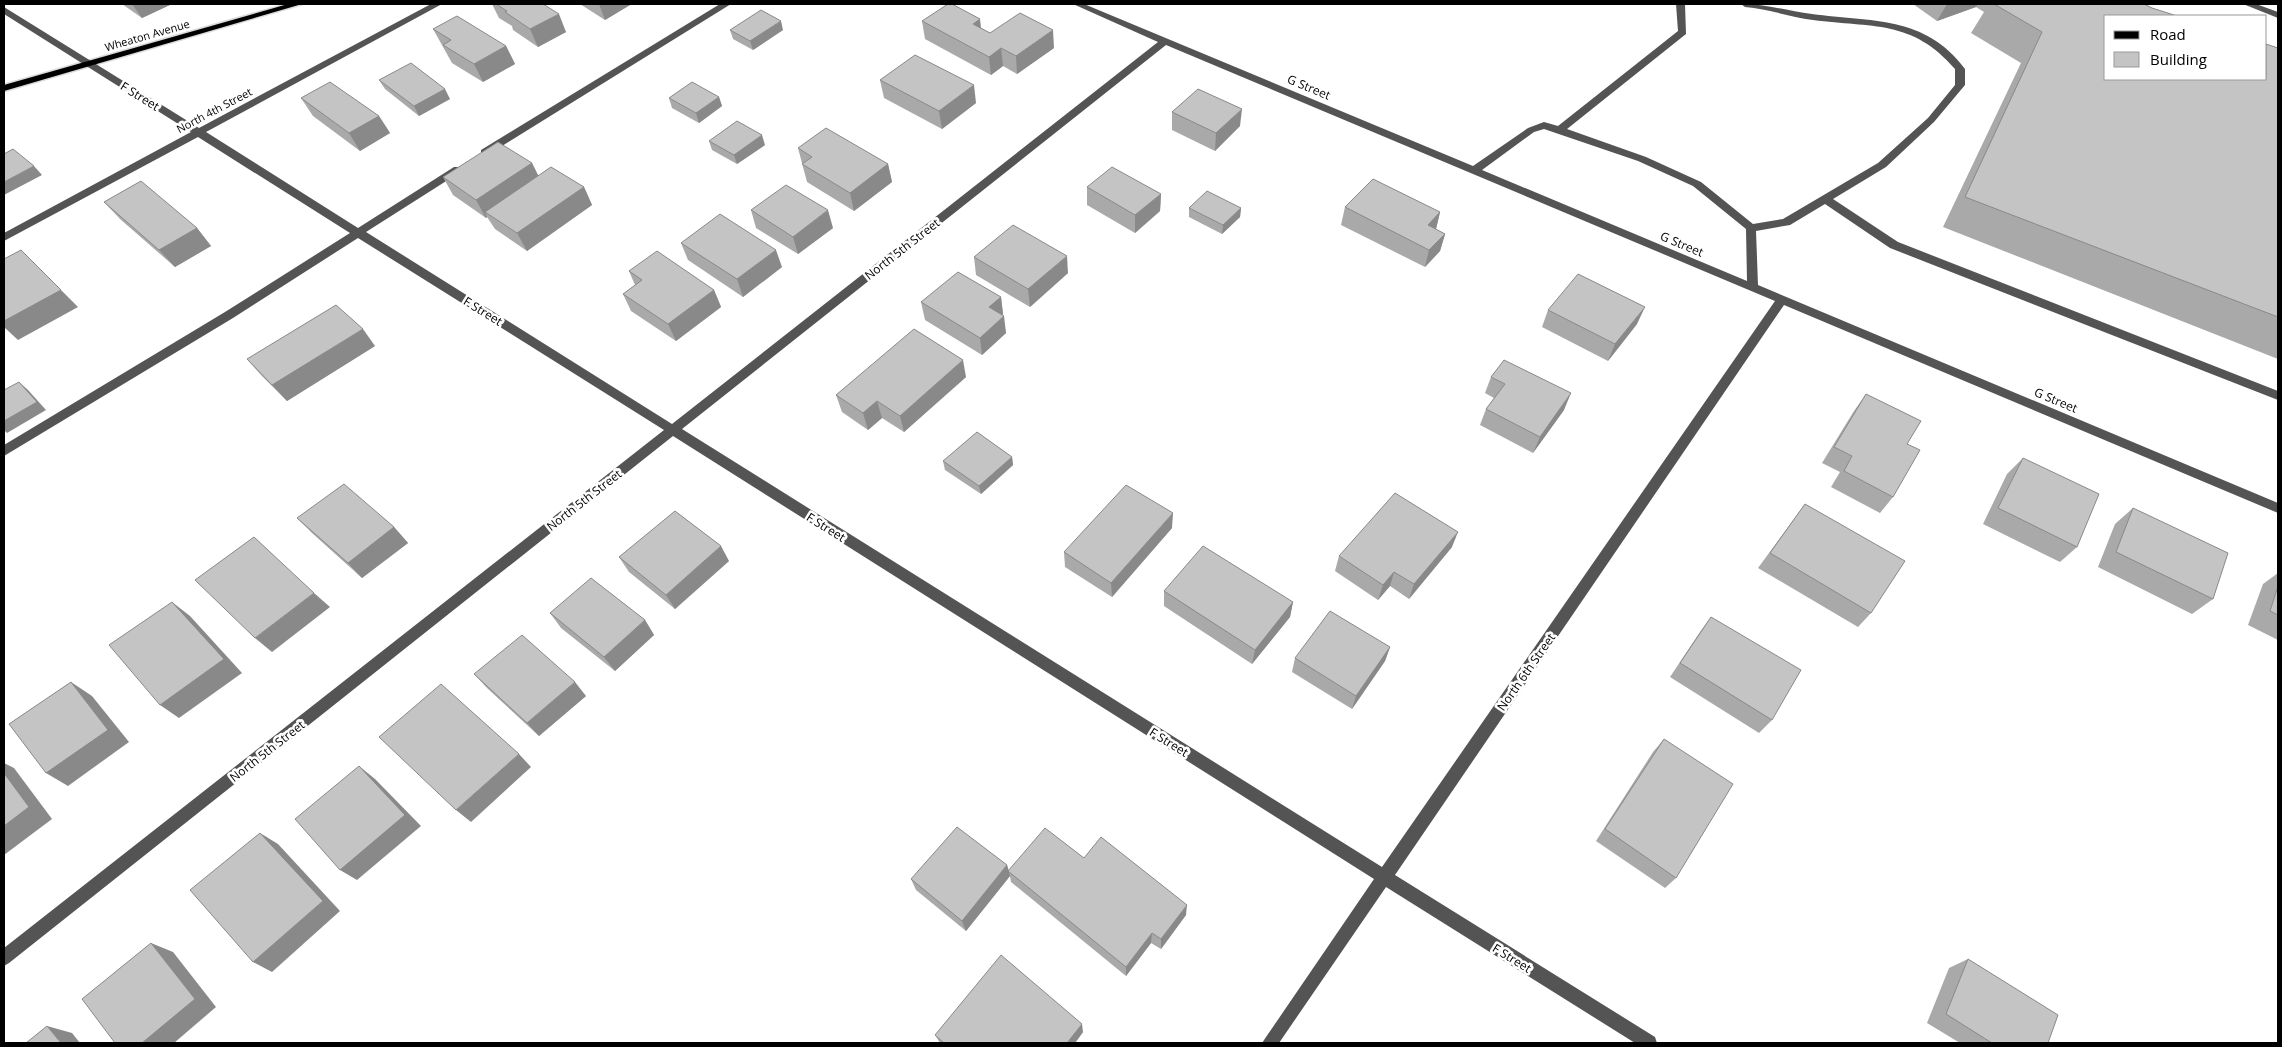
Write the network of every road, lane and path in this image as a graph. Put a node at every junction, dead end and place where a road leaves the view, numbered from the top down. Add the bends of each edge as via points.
1 (297, 4) edge
2 (436, 4) edge
3 (726, 4) edge
4 (1076, 4) edge
5 (1681, 4) edge
6 (1745, 4) edge
7 (2248, 4) edge
8 (4, 10) edge
9 (2278, 14) edge
10 (1165, 41) junction
11 (88, 64) junction
12 (4, 88) edge
13 (1560, 130) junction
14 (198, 132) junction
15 (479, 155) edge
16 (463, 166) edge
17 (1473, 171) junction
18 (1824, 198) junction
19 (1750, 228) junction
20 (357, 232) junction
21 (4, 237) edge
22 (1753, 289) junction
23 (1781, 301) junction
24 (2278, 396) edge
25 (672, 430) junction
26 (4, 451) edge
27 (2278, 508) edge
28 (1384, 878) junction
29 (4, 958) edge
30 (1270, 1043) edge
31 (1649, 1043) edge

1 - 11 main road, Wheaton Avenue
2 - 14 street, North 4th Street
3 - 15 street
4 - 10 street, G Street
5 - 13 street via 1683,32
6 - 18 street via 1813,17 1890,24 1915,32 1938,46 1960,69 1960,85 1911,140 1882,164
7 - 9 street
8 - 11 street, F Street
10 - 17 street, G Street
10 - 25 street, North 5th Street
11 - 12 main road, Wheaton Avenue
11 - 14 street, F Street
13 - 17 street via 1544,125 1531,130
13 - 19 street via 1642,159 1697,184
14 - 20 street, F Street
14 - 21 street, North 4th Street
16 - 20 street
17 - 22 street, G Street
18 - 19 street via 1786,222
18 - 24 street via 1894,246
19 - 22 street
20 - 25 street, F Street
20 - 26 street via 229,315
22 - 23 street, G Street
23 - 27 street, G Street
23 - 28 street, North 6th Street
25 - 28 street, F Street
25 - 29 street, North 5th Street
28 - 30 street, North 6th Street
28 - 31 street, F Street

